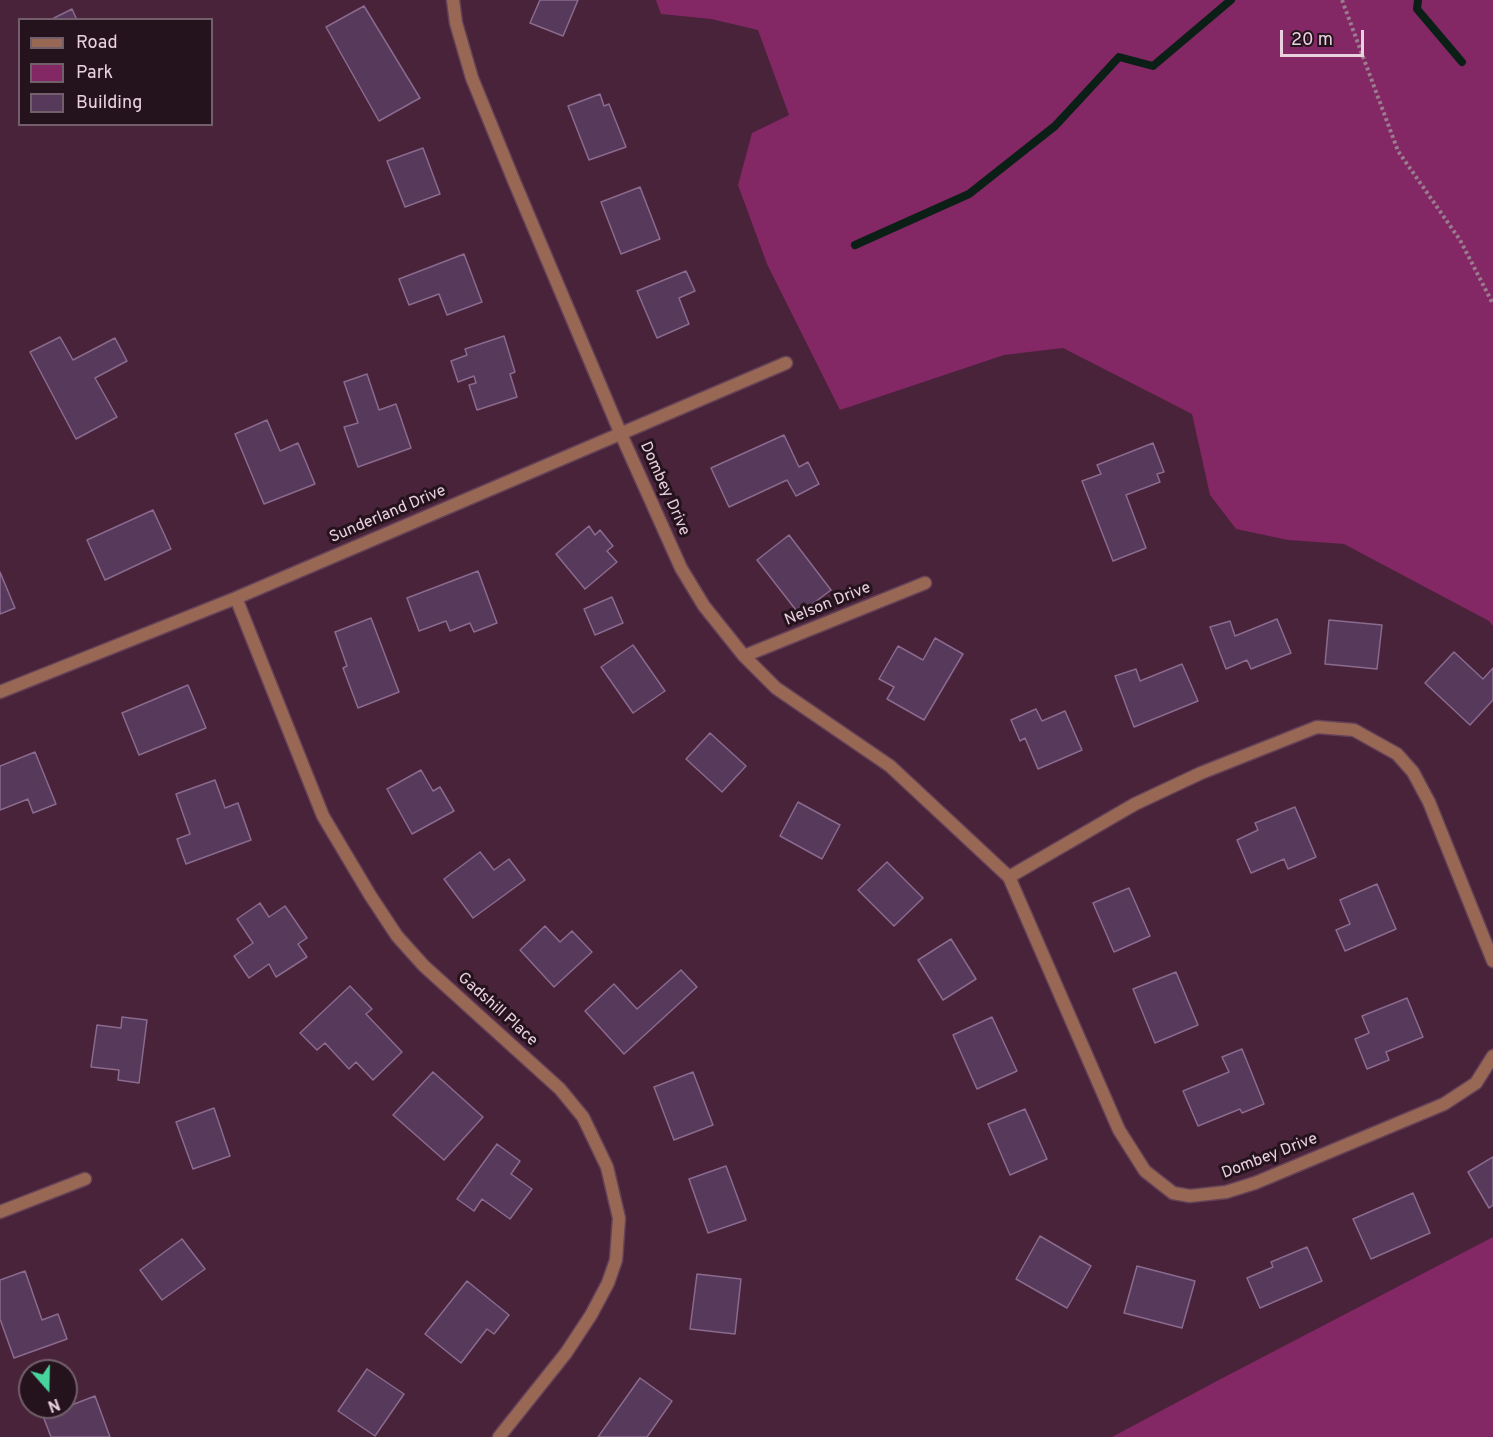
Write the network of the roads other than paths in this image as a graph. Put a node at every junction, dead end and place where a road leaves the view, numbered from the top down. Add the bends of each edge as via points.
1 (453, 0) edge
2 (786, 363) dead end
3 (620, 432) junction
4 (925, 583) dead end
5 (236, 598) junction
6 (744, 656) junction
7 (0, 692) edge
8 (1009, 877) junction
9 (1493, 961) edge
10 (1493, 1056) edge
11 (85, 1179) dead end
12 (0, 1212) edge
13 (499, 1437) edge

1 - 3 street, Dombey Drive via 472,78
2 - 3 street, Sunderland Drive
3 - 5 street, Sunderland Drive
3 - 6 street, Dombey Drive via 681,568 704,606
4 - 6 street, Nelson Drive
5 - 7 street, Sunderland Drive
5 - 13 street, Gadshill Place via 323,816 370,895 397,936 424,966 560,1089 583,1117 607,1167 619,1218 615,1260 608,1282 566,1353
6 - 8 street, Dombey Drive via 792,700 890,766
8 - 9 street via 1135,804 1211,769 1317,728 1354,730 1397,754 1413,772 1429,802
8 - 10 street, Dombey Drive via 1119,1130 1145,1171 1173,1193 1190,1196 1226,1192 1444,1104 1476,1083
11 - 12 street

